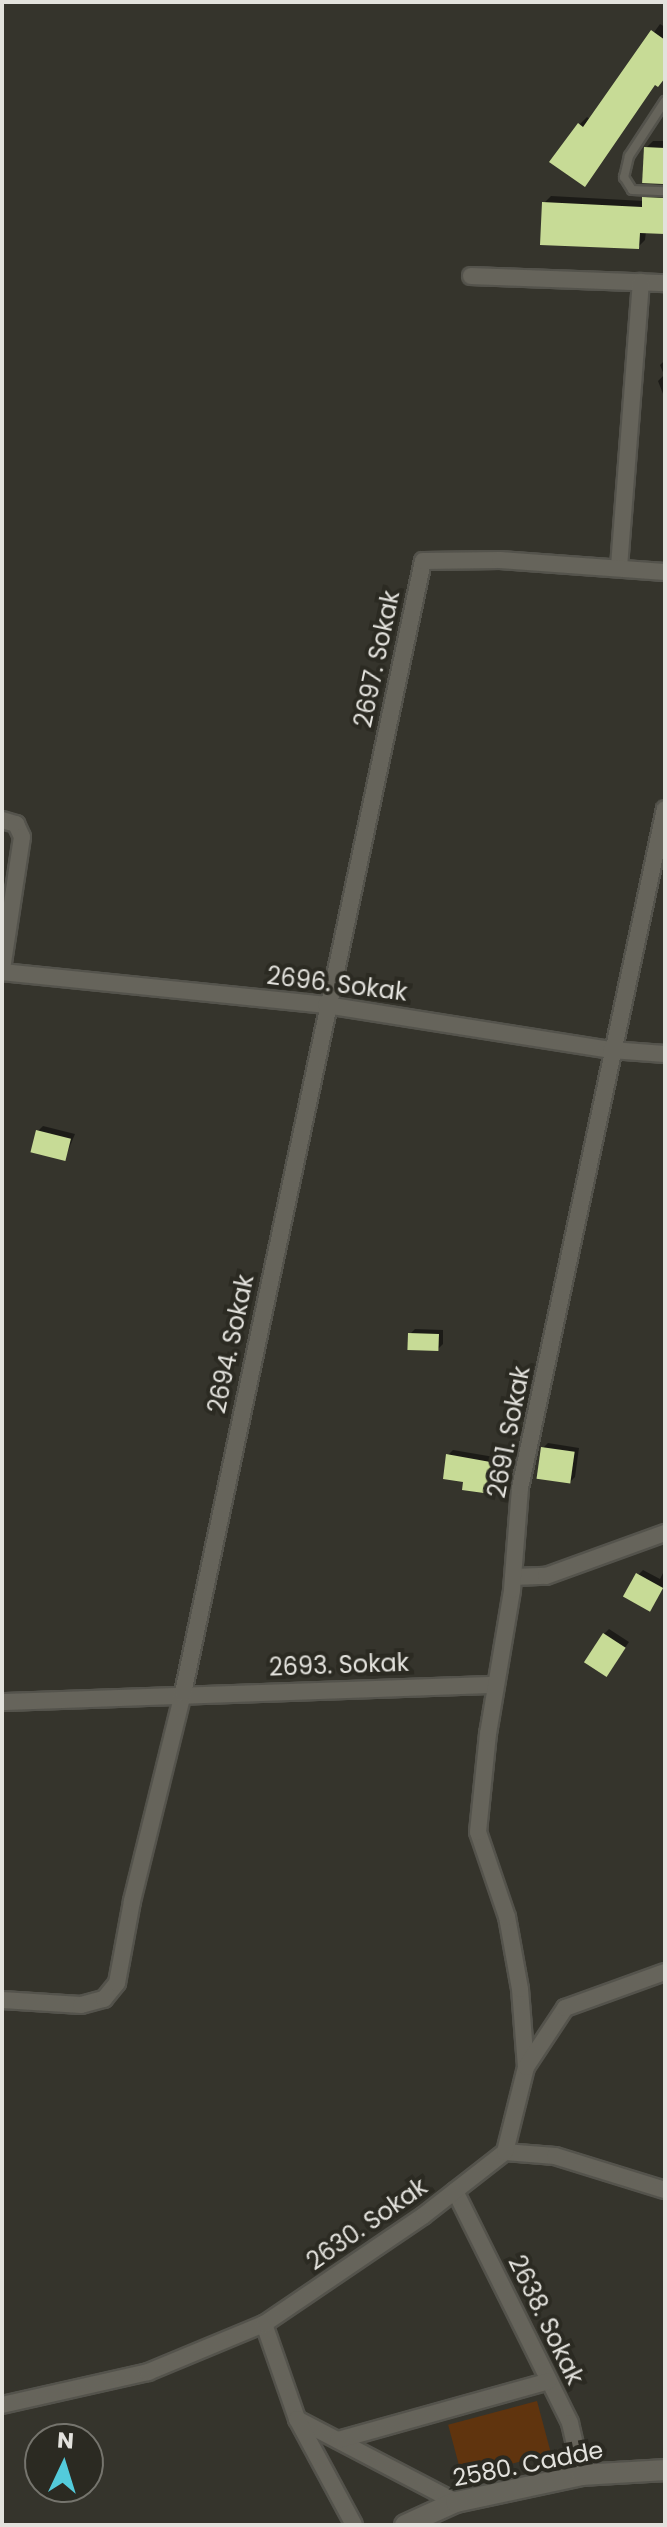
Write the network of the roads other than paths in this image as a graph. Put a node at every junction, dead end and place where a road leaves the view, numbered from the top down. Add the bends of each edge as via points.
1 (665, 101) edge
2 (665, 191) edge
3 (471, 276) dead end
4 (641, 282) junction
5 (665, 283) edge
6 (619, 567) junction
7 (665, 572) edge
8 (665, 809) edge
9 (2, 820) edge
10 (2, 970) edge
11 (326, 1005) junction
12 (611, 1050) junction
13 (665, 1054) edge
14 (665, 1533) edge
15 (513, 1577) junction
16 (496, 1685) junction
17 (183, 1693) junction
18 (2, 1702) edge
19 (665, 1972) edge
20 (2, 2000) edge
21 (526, 2067) junction
22 (505, 2152) junction
23 (665, 2190) edge
24 (455, 2191) junction
25 (264, 2324) junction
26 (549, 2381) junction
27 (2, 2405) edge
28 (297, 2419) junction
29 (338, 2440) junction
30 (665, 2470) edge
31 (582, 2475) junction
32 (456, 2502) junction
33 (354, 2525) edge
34 (405, 2525) edge

1 - 2 lane via 629,156 624,177 632,190
3 - 4 street
4 - 5 street
4 - 6 street
6 - 7 street, 2697. Sokak
6 - 11 street, 2697. Sokak via 423,561
8 - 12 street, 2691. Sokak
9 - 10 street via 16,824 22,837
10 - 11 street, 2696. Sokak
11 - 12 street, 2696. Sokak
11 - 17 street, 2694. Sokak
12 - 13 street, 2696. Sokak
12 - 15 street, 2691. Sokak via 520,1488
14 - 15 street via 546,1576
15 - 16 street, 2691. Sokak
16 - 17 street, 2693. Sokak
16 - 21 street, 2691. Sokak via 478,1832 507,1917
17 - 18 street, 2693. Sokak
17 - 20 street, 2694. Sokak via 112,1992 81,2005
19 - 21 street via 565,2008
21 - 22 street
22 - 23 street via 555,2156
22 - 24 street, 2630. Sokak
24 - 25 street, 2630. Sokak
24 - 26 street, 2638. Sokak
25 - 27 street, 2630. Sokak via 148,2372
25 - 28 street
26 - 29 street
26 - 31 street, 2638. Sokak via 570,2423
28 - 29 street
28 - 33 street
29 - 32 street
30 - 31 main road, 2580. Cadde
31 - 32 main road, 2580. Cadde
32 - 34 main road, 2580. Cadde

